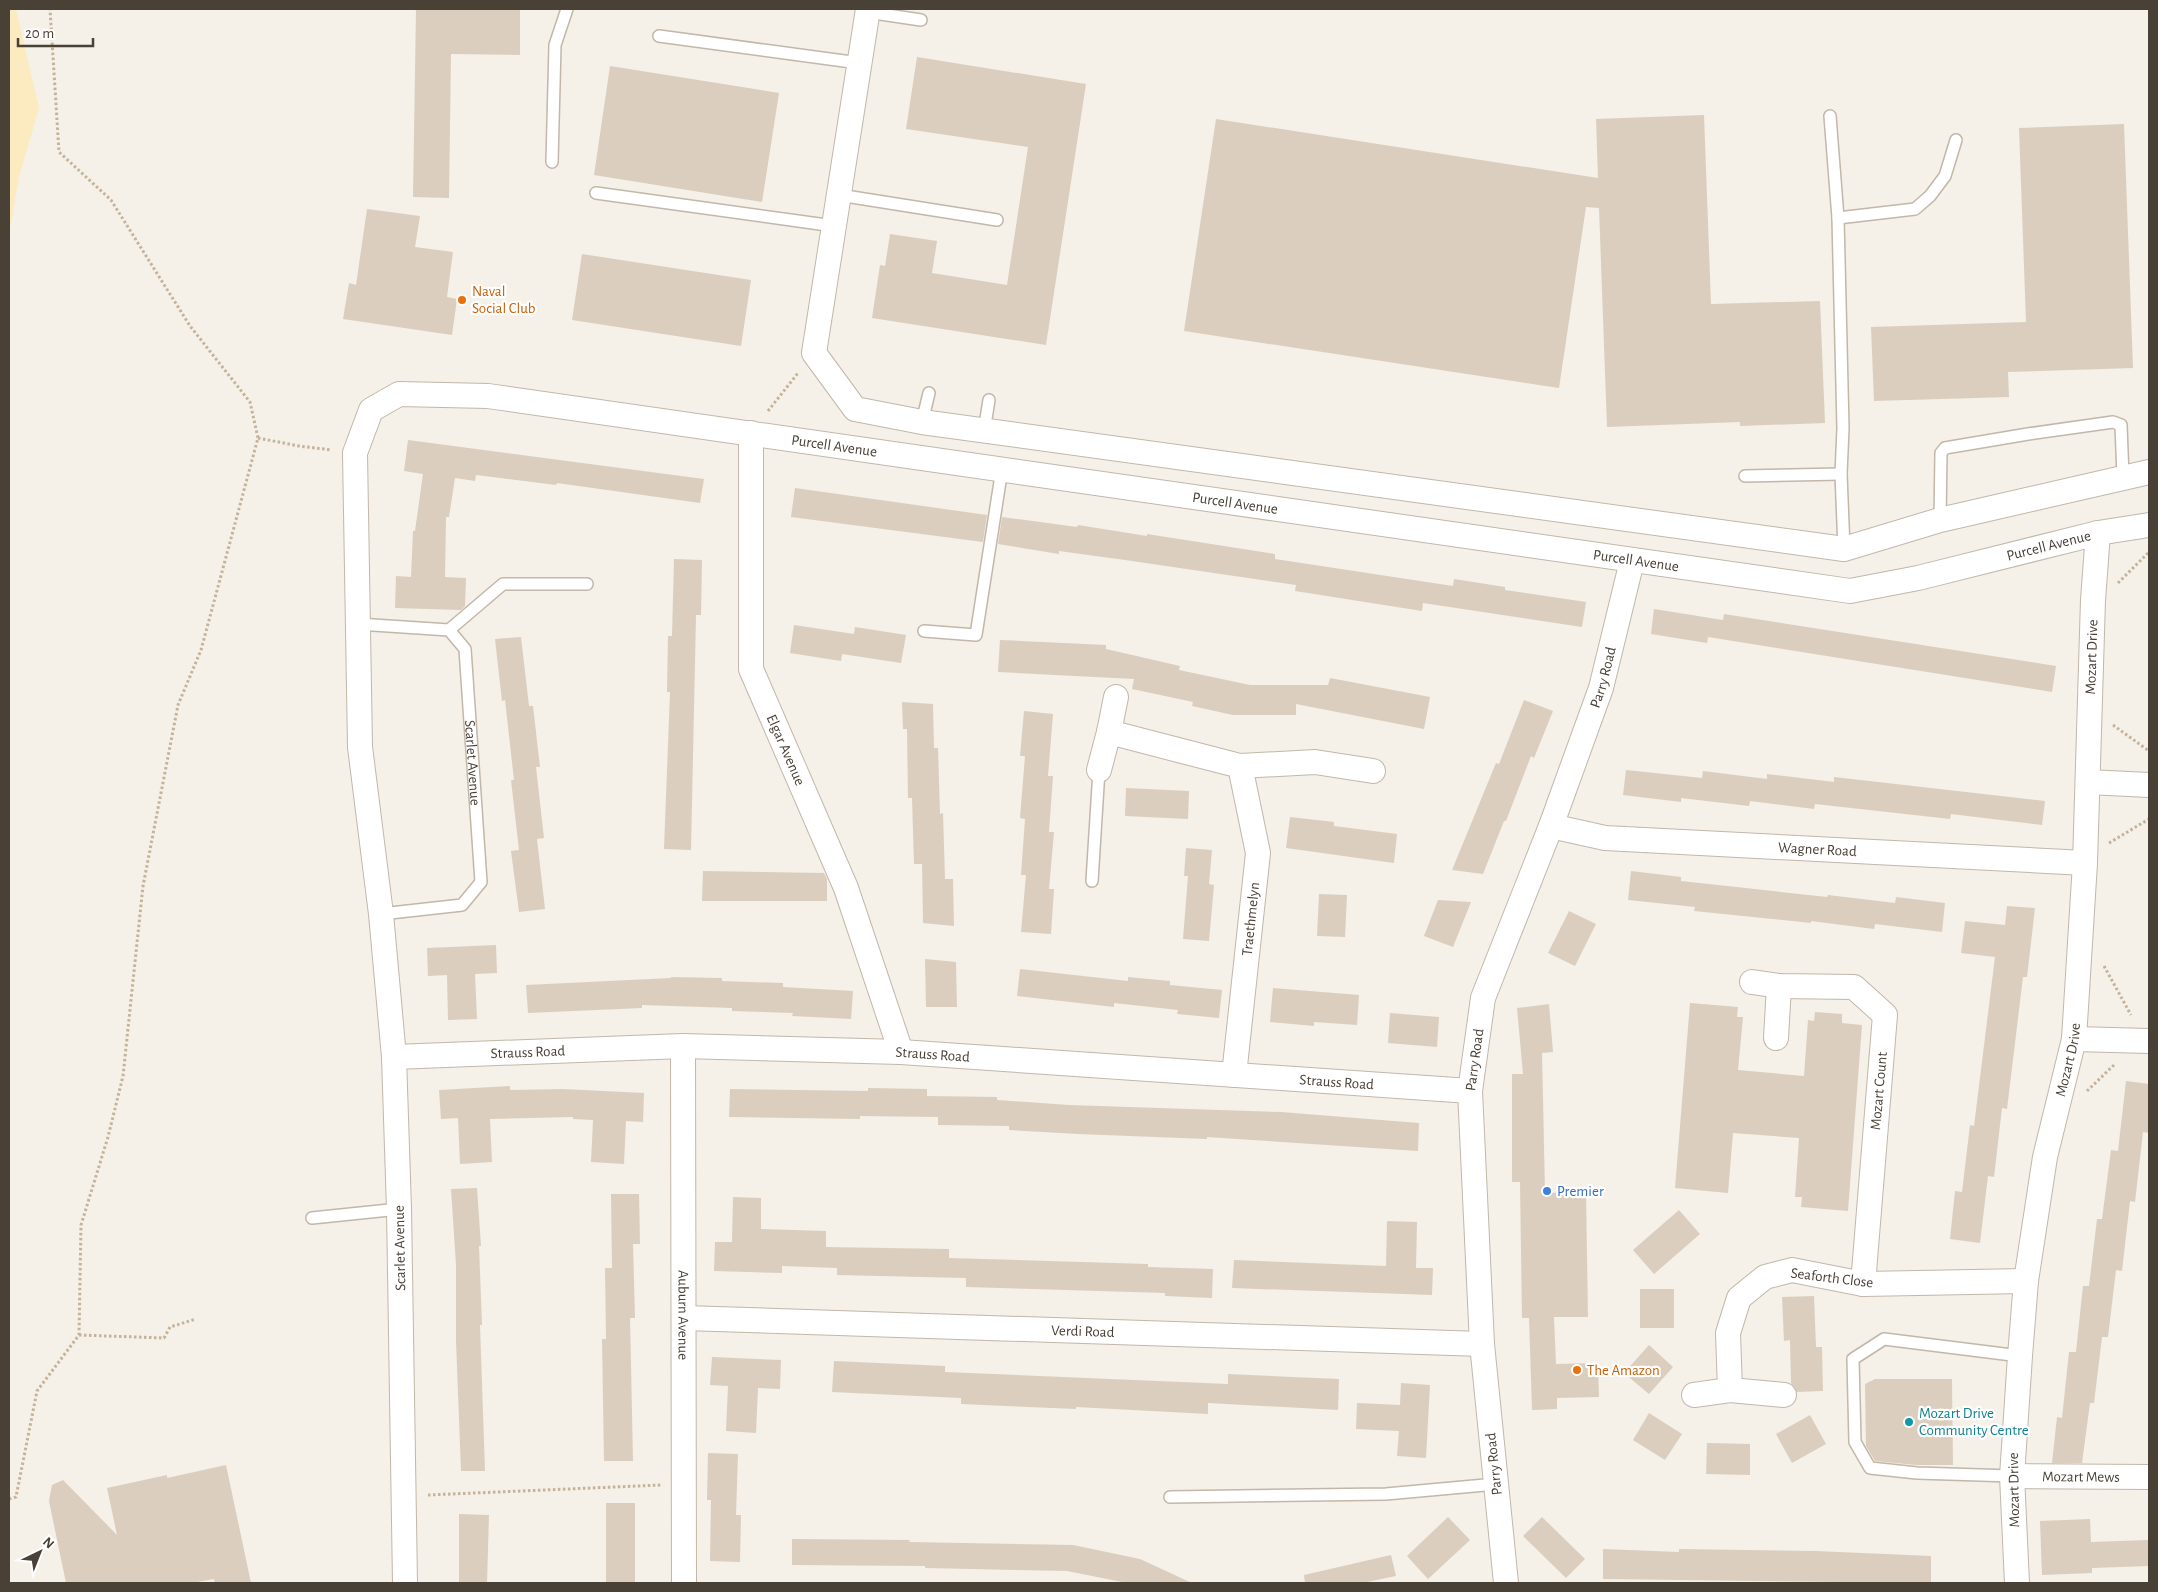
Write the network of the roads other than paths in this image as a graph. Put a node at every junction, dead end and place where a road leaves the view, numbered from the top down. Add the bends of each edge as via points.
1 (567, 9) edge
2 (868, 10) edge
3 (922, 20) dead end
4 (659, 36) dead end
5 (859, 63) junction
6 (1830, 116) dead end
7 (1956, 140) dead end
8 (552, 162) dead end
9 (596, 193) dead end
10 (839, 195) junction
11 (1838, 218) junction
12 (997, 220) dead end
13 (834, 226) junction
14 (929, 393) dead end
15 (989, 400) dead end
16 (371, 410) joint
17 (922, 422) junction
18 (984, 431) junction
19 (750, 433) junction
20 (1002, 469) junction
21 (2149, 472) edge
22 (1841, 474) junction
23 (1745, 476) dead end
24 (2123, 477) junction
25 (1940, 520) junction
26 (2149, 525) edge
27 (2098, 533) junction
28 (1844, 549) junction
29 (1632, 560) junction
30 (587, 584) dead end
31 (358, 624) junction
32 (449, 630) junction
33 (924, 631) dead end
34 (1116, 697) dead end
35 (1109, 732) junction
36 (1240, 766) junction
37 (1099, 770) joint
38 (1372, 771) dead end
39 (2088, 782) junction
40 (2149, 786) edge
41 (1551, 826) junction
42 (2085, 854) junction
43 (1092, 881) dead end
44 (381, 914) junction
45 (1752, 982) dead end
46 (1778, 986) junction
47 (1776, 1038) dead end
48 (2074, 1039) junction
49 (2149, 1041) edge
50 (683, 1046) junction
51 (901, 1052) junction
52 (394, 1057) junction
53 (1234, 1074) junction
54 (1470, 1091) junction
55 (400, 1209) junction
56 (312, 1218) dead end
57 (2026, 1282) junction
58 (1863, 1284) junction
59 (684, 1318) junction
60 (1482, 1344) junction
61 (2020, 1356) junction
62 (1730, 1390) junction
63 (1784, 1395) dead end
64 (1694, 1396) dead end
65 (2012, 1476) junction
66 (2149, 1477) edge
67 (1496, 1484) junction
68 (1170, 1497) dead end
69 (405, 1583) edge
70 (684, 1583) edge
71 (1506, 1583) edge
72 (2018, 1583) edge

1 - 8 lane via 555,45
2 - 3 lane
2 - 5 street
4 - 5 lane
5 - 10 street
6 - 11 lane
7 - 11 lane via 1945,176 1915,209
9 - 13 lane
10 - 12 lane
10 - 13 street
11 - 22 lane via 1843,428
13 - 17 street via 814,353 855,409
14 - 17 lane
15 - 18 lane
16 - 19 street, Purcell Avenue via 399,394 488,396
16 - 31 street, Scarlet Avenue via 355,453
17 - 18 street
18 - 28 street
19 - 20 street, Purcell Avenue
19 - 51 street, Elgar Avenue via 751,669 846,888
20 - 29 street, Purcell Avenue
20 - 33 lane via 976,635
21 - 24 street
22 - 23 lane
22 - 28 lane
24 - 25 street
24 - 25 lane via 2121,424 2113,422 1946,448 1941,453
25 - 28 street
26 - 27 street, Purcell Avenue
27 - 29 street, Purcell Avenue via 1850,592
27 - 39 street, Mozart Drive
29 - 41 street, Parry Road via 1601,688
30 - 32 lane via 503,584
31 - 32 lane
31 - 44 street, Scarlet Avenue via 360,747
32 - 44 lane, Scarlet Avenue via 465,649 482,882 462,905
34 - 35 street
35 - 36 street
35 - 37 street
36 - 38 street via 1315,762
36 - 53 street, Traethmelyn via 1258,853
37 - 43 lane
39 - 40 street
39 - 42 street, Mozart Drive
41 - 42 street, Wagner Road via 1605,838
41 - 54 street, Parry Road via 1483,998
42 - 48 street, Mozart Drive
44 - 52 street, Scarlet Avenue
45 - 46 street, Mozart Count
46 - 47 street
46 - 58 street, Mozart Count via 1854,987 1885,1015
48 - 49 street
48 - 57 street, Mozart Drive via 2045,1157
50 - 51 street, Strauss Road
50 - 52 street, Strauss Road
50 - 59 street, Auburn Avenue
51 - 53 street, Strauss Road
52 - 55 street, Scarlet Avenue
53 - 54 street, Strauss Road
54 - 60 street, Parry Road
55 - 56 lane
55 - 69 street, Scarlet Avenue
57 - 58 street, Seaforth Close
57 - 61 street, Mozart Drive
58 - 62 street, Seaforth Close via 1792,1270 1765,1277 1740,1298 1728,1333
59 - 60 street, Verdi Road
59 - 70 street, Auburn Avenue
60 - 67 street, Parry Road
61 - 65 street, Mozart Drive
61 - 65 lane via 1884,1339 1853,1359 1855,1442 1870,1468
62 - 63 street
62 - 64 street
65 - 66 street, Mozart Mews
65 - 72 street, Mozart Drive
67 - 68 lane via 1386,1494
67 - 71 street, Parry Road

